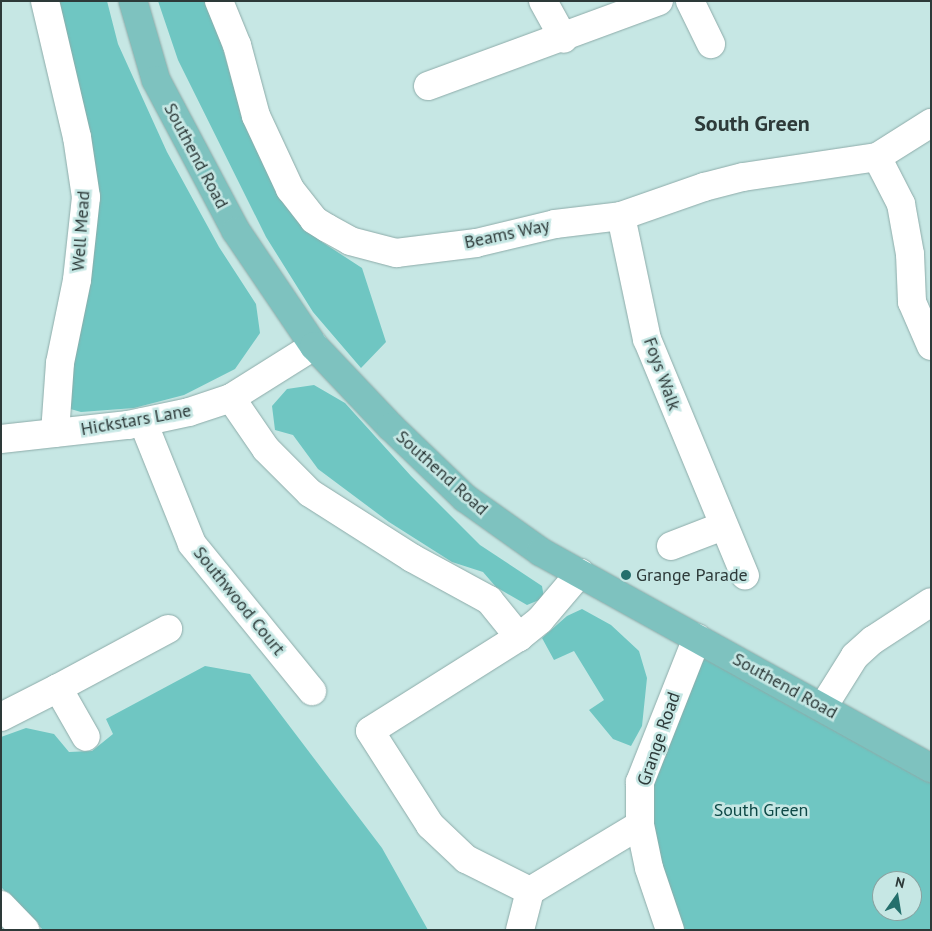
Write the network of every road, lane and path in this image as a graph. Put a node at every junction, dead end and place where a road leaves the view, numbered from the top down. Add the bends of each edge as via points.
1 (45, 1) edge
2 (133, 1) edge
3 (219, 1) edge
4 (543, 1) edge
5 (659, 1) edge
6 (690, 1) edge
7 (564, 38) junction
8 (711, 44) dead end
9 (428, 86) dead end
10 (931, 123) edge
11 (877, 157) junction
12 (621, 216) junction
13 (314, 346) junction
14 (931, 346) edge
15 (232, 398) junction
16 (143, 422) junction
17 (55, 433) junction
18 (1, 439) edge
19 (723, 526) junction
20 (671, 546) dead end
21 (580, 573) junction
22 (745, 576) dead end
23 (931, 602) edge
24 (168, 629) dead end
25 (518, 637) junction
26 (697, 638) junction
27 (58, 688) junction
28 (312, 691) dead end
29 (823, 707) junction
30 (1, 717) edge
31 (86, 737) dead end
32 (931, 768) edge
33 (640, 825) junction
34 (530, 891) junction
35 (1, 905) edge
36 (26, 930) edge
37 (520, 930) edge
38 (670, 930) edge

1 - 17 street, Well Mead via 77,137 86,197 77,280 60,363
2 - 13 main road, Southend Road via 156,80 184,135 236,231
3 - 12 street, Beams Way via 237,45 256,116 290,189 314,220 350,241 396,253 476,243 555,224
4 - 7 street
5 - 7 street
6 - 8 street
7 - 9 street
10 - 11 street, Beams Way
11 - 12 street, Beams Way via 743,177
11 - 14 street via 901,204 910,254 912,302
12 - 19 street, Foys Walk via 647,339
13 - 15 street, Hickstars Lane
13 - 21 main road, Southend Road via 391,427 466,498 541,552
15 - 16 street, Hickstars Lane
15 - 25 street via 266,450 310,493 412,558 489,600
16 - 17 street, Hickstars Lane
16 - 28 street, Southwood Court via 192,544
17 - 18 street, Hickstars Lane
19 - 20 street
19 - 22 street, Foys Walk
21 - 25 street via 540,620
21 - 26 main road, Southend Road
23 - 29 street via 873,640 855,656
24 - 27 street
25 - 34 street via 370,731 430,824 466,859
26 - 29 main road, Southend Road
26 - 33 street, Grange Road via 640,782
27 - 30 street
27 - 31 street
29 - 32 main road, Southend Road
33 - 34 street
33 - 38 street, Grange Road via 652,882
34 - 37 street
35 - 36 street

